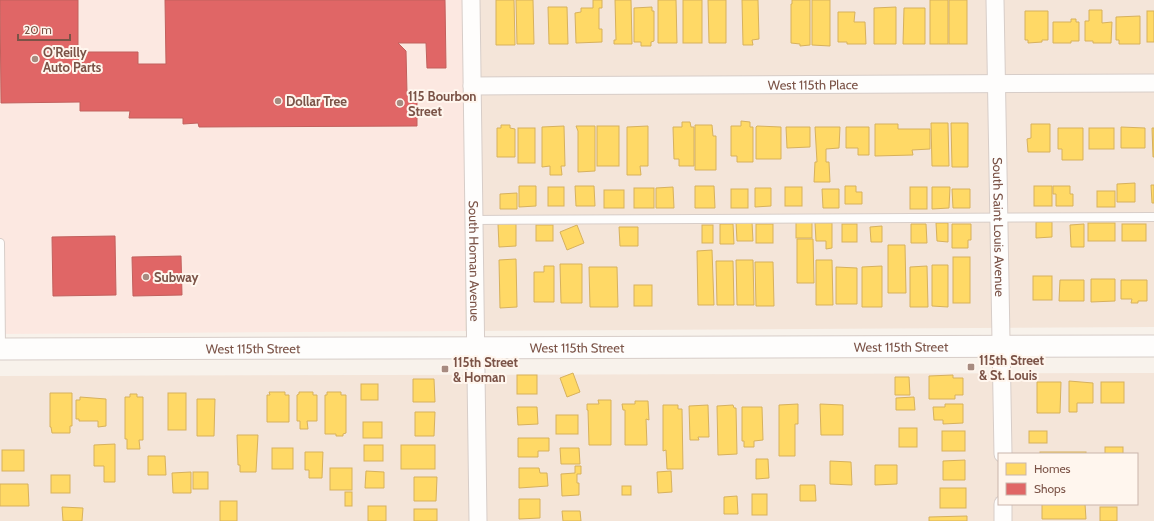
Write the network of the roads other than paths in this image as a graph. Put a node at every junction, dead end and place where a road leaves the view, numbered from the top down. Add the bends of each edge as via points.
1 (471, 0) edge
2 (995, 0) edge
3 (1154, 83) edge
4 (997, 85) junction
5 (472, 86) junction
6 (1154, 217) edge
7 (999, 218) junction
8 (474, 220) junction
9 (0, 243) edge
10 (1001, 346) junction
11 (1154, 346) edge
12 (476, 348) junction
13 (1, 349) edge
14 (1003, 453) edge
15 (1003, 505) edge
16 (478, 521) edge
17 (1003, 521) edge

1 - 5 street, South Homan Avenue
2 - 4 street, South Saint Louis Avenue
3 - 4 street, West 115th Place
4 - 5 street, West 115th Place
4 - 7 street, South Saint Louis Avenue
5 - 8 street, South Homan Avenue
6 - 7 lane
7 - 8 lane
7 - 10 street, South Saint Louis Avenue
8 - 12 street, South Homan Avenue
9 - 13 lane
10 - 11 street, West 115th Street
10 - 12 street, West 115th Street
10 - 14 street, South Saint Louis Avenue
12 - 13 street, West 115th Street
12 - 16 street, South Homan Avenue
15 - 17 street

